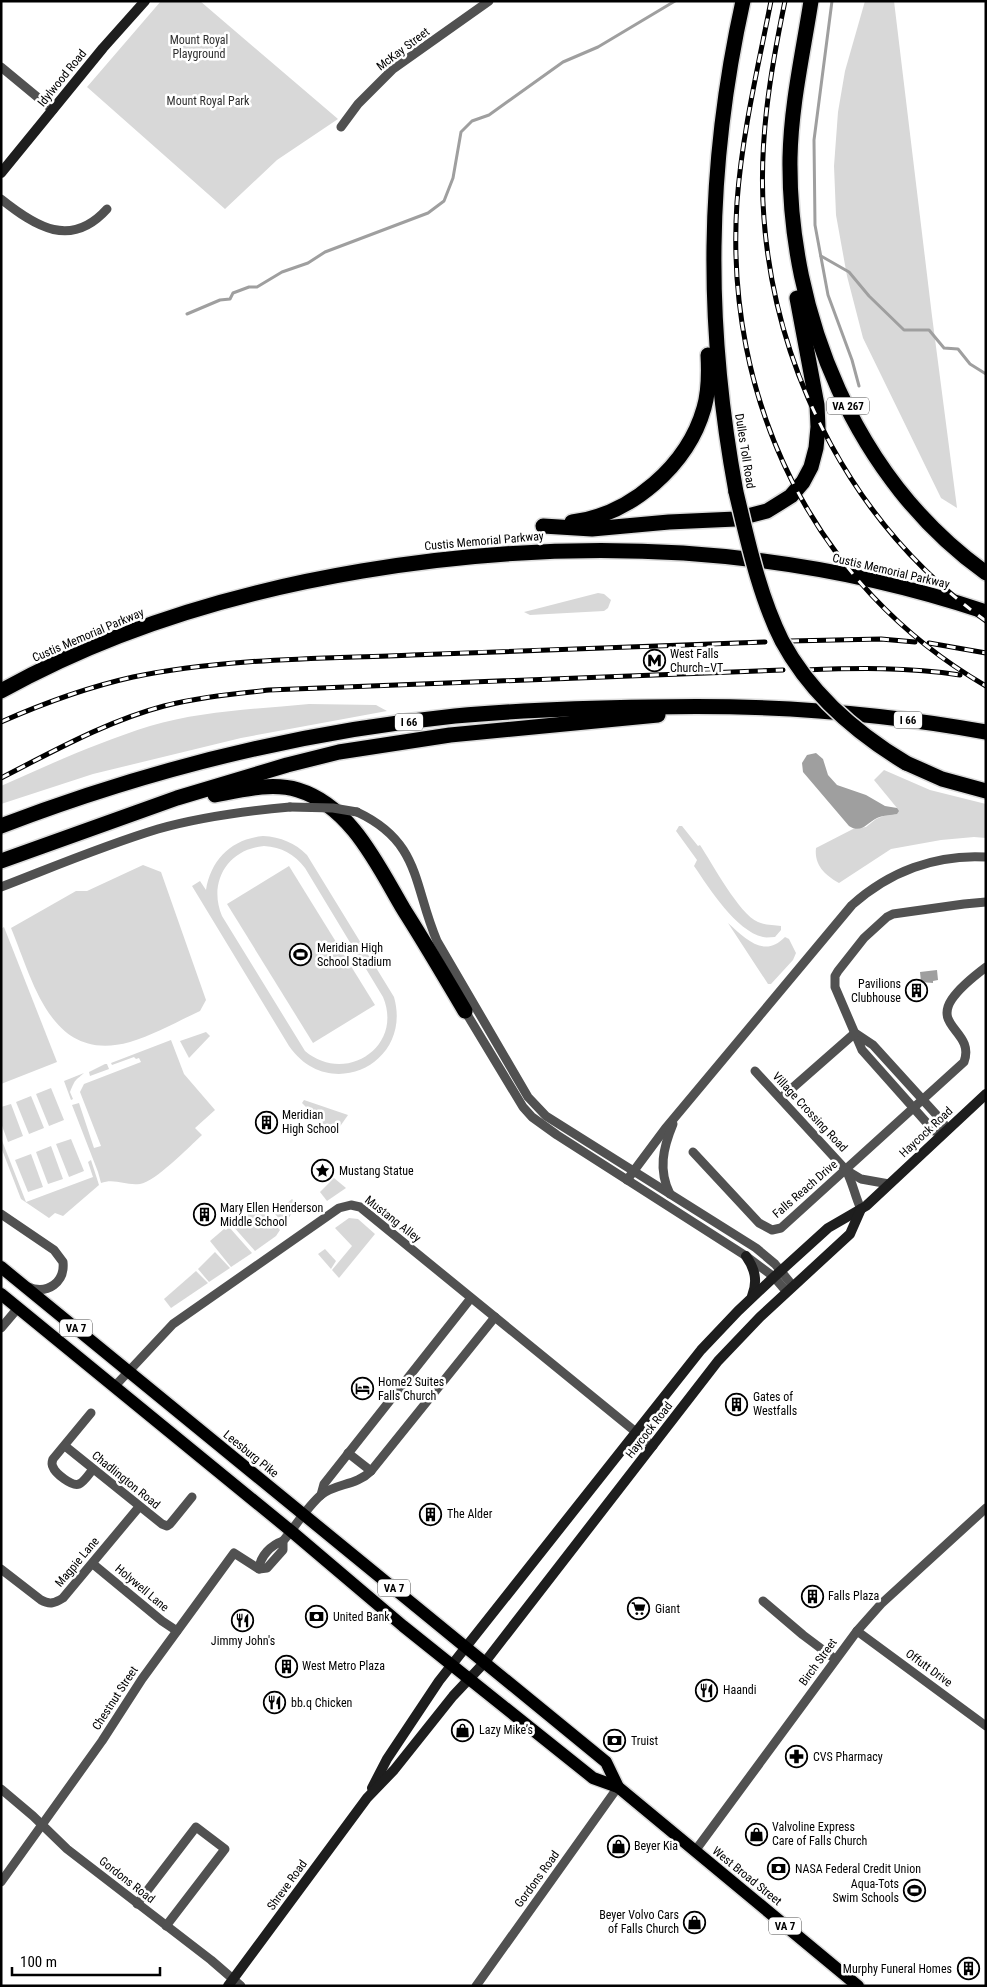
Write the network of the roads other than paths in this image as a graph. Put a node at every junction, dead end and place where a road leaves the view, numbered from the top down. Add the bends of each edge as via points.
1 (489, 1) edge
2 (742, 1) edge
3 (811, 1) edge
4 (140, 3) edge
5 (1, 67) edge
6 (53, 110) junction
7 (341, 127) dead end
8 (1, 174) edge
9 (791, 197) junction
10 (1, 199) edge
11 (107, 209) dead end
12 (713, 289) junction
13 (986, 573) edge
14 (986, 612) edge
15 (22, 680) junction
16 (1, 686) edge
17 (1, 692) edge
18 (830, 711) junction
19 (986, 732) edge
20 (986, 790) edge
21 (147, 808) junction
22 (1, 826) edge
23 (20, 855) junction
24 (986, 857) edge
25 (1, 861) edge
26 (1, 865) edge
27 (1, 887) edge
28 (986, 902) edge
29 (986, 967) edge
30 (465, 1011) joint
31 (855, 1033) junction
32 (755, 1071) dead end
33 (986, 1094) edge
34 (781, 1098) junction
35 (924, 1100) junction
36 (914, 1108) junction
37 (677, 1115) junction
38 (946, 1130) junction
39 (693, 1152) dead end
40 (846, 1170) junction
41 (634, 1172) junction
42 (627, 1180) junction
43 (888, 1184) junction
44 (670, 1194) junction
45 (861, 1209) junction
46 (1, 1214) edge
47 (746, 1256) junction
48 (1, 1267) edge
49 (777, 1274) junction
50 (23, 1285) junction
51 (789, 1288) junction
52 (1, 1294) edge
53 (752, 1297) junction
54 (471, 1298) junction
55 (18, 1308) junction
56 (495, 1317) junction
57 (1, 1328) edge
58 (129, 1370) junction
59 (114, 1387) junction
60 (91, 1413) dead end
61 (636, 1432) junction
62 (64, 1446) junction
63 (653, 1446) junction
64 (348, 1453) junction
65 (93, 1469) junction
66 (371, 1471) junction
67 (321, 1495) junction
68 (192, 1497) dead end
69 (139, 1507) junction
70 (986, 1508) edge
71 (304, 1515) junction
72 (287, 1536) junction
73 (93, 1564) junction
74 (1, 1568) edge
75 (763, 1601) dead end
76 (177, 1631) junction
77 (857, 1631) junction
78 (468, 1647) junction
79 (835, 1659) junction
80 (484, 1662) junction
81 (452, 1666) junction
82 (469, 1679) junction
83 (986, 1726) edge
84 (618, 1787) junction
85 (1, 1789) edge
86 (367, 1798) junction
87 (42, 1825) junction
88 (695, 1851) junction
89 (1, 1882) edge
90 (137, 1904) junction
91 (166, 1926) junction
92 (234, 1984) edge
93 (476, 1986) edge
94 (858, 1986) edge

1 - 7 street, McKay Street via 393,69 358,104
2 - 12 highway, Dulles Toll Road via 719,140
3 - 9 highway, VA 267 via 794,106
4 - 6 main road, Idylwood Road
5 - 6 street
6 - 8 main road, Idylwood Road
9 - 12 highway via 792,265 818,417 813,459 798,489 776,507 736,519 592,529 543,526 590,519 614,510 642,493 673,465 695,431 706,402 707,331
9 - 13 highway, VA 267 via 800,269 810,313 829,368 853,418 904,494 939,533
10 - 11 street via 36,223 61,231 91,225
12 - 20 highway, Dulles Toll Road, bridge via 717,356 736,492 764,595 790,654 833,709 862,734 906,763 953,783
14 - 15 highway, Custis Memorial Parkway via 928,594 784,564 706,555 614,550 499,553 301,582 202,607 112,639
15 - 16 highway
15 - 17 highway, Custis Memorial Parkway
18 - 19 highway, I 66
18 - 21 highway via 778,716 679,714 397,742 296,762
18 - 22 highway, I 66 via 736,706 574,708 454,716 296,740 189,764
21 - 23 highway
21 - 30 highway via 230,792 278,787 296,790 318,800 340,816 362,841
23 - 25 highway
23 - 26 highway
24 - 37 street via 948,859 910,868 864,894 844,913
27 - 41 street, bridge via 159,829 217,816 290,807 358,812 384,827 401,845 415,873 437,941 528,1097 546,1116
28 - 31 street via 893,914 881,921 835,976 836,993
29 - 35 street, Falls Reach Drive via 952,998 948,1009 948,1020 966,1048 964,1062
30 - 42 street via 513,1092 532,1117
31 - 34 street
31 - 35 street via 873,1045
31 - 36 street via 866,1056
32 - 34 street, Village Crossing Road
33 - 38 main road, Haycock Road
34 - 40 street, Village Crossing Road
35 - 36 street, Falls Reach Drive
35 - 38 street via 944,1122
36 - 38 street via 934,1131
36 - 40 street, Falls Reach Drive
37 - 41 street
37 - 44 street via 664,1148 662,1163 663,1177
38 - 43 main road, Haycock Road
39 - 40 street, Falls Reach Drive via 759,1224 772,1230 786,1225
40 - 43 street, Village Crossing Road via 862,1180
40 - 45 street, Village Crossing Road
41 - 42 street
41 - 44 street
42 - 47 street
43 - 45 main road, Haycock Road
44 - 49 street via 756,1248 768,1257
45 - 49 main road, Haycock Road via 828,1228
45 - 51 main road, Haycock Road via 850,1234
46 - 50 street via 54,1250 63,1262 62,1276 55,1285 38,1290
47 - 49 street
47 - 53 main road via 756,1279
48 - 50 main road, Leesburg Pike / VA 7
49 - 51 street
49 - 53 main road, Haycock Road
50 - 58 main road, Leesburg Pike / VA 7
51 - 63 main road, Haycock Road via 718,1361
52 - 55 main road, VA 7
53 - 61 main road, Haycock Road via 701,1350
54 - 56 street, Mustang Alley
54 - 58 street, Mustang Alley via 360,1207 345,1205 173,1324
54 - 64 street
55 - 57 street
55 - 59 main road, VA 7
56 - 61 street, Mustang Alley
56 - 66 street
58 - 59 street, Mustang Alley
58 - 71 main road, Leesburg Pike / VA 7
59 - 72 main road, VA 7
60 - 62 street
61 - 63 street, Mustang Alley
61 - 78 main road, Haycock Road
62 - 65 street, Chadlington Road
62 - 65 street via 52,1465 71,1483 80,1484
63 - 80 main road, Haycock Road
64 - 66 street
64 - 67 street via 324,1484
65 - 69 street, Chadlington Road
66 - 67 street via 357,1481
67 - 71 street, Chestnut Street
68 - 69 street, Chadlington Road via 167,1526
69 - 73 street, Magpie Lane
70 - 77 street, Birch Street via 886,1599
71 - 72 street, Chestnut Street
71 - 78 main road, Leesburg Pike / VA 7
72 - 76 street, Chestnut Street via 282,1550 267,1568 259,1569 234,1553
72 - 81 main road, VA 7
73 - 74 street, Magpie Lane via 55,1603 41,1600
73 - 76 street, Holywell Lane
75 - 79 street
76 - 87 street, Chestnut Street
77 - 79 street, Birch Street
77 - 83 street, Offutt Drive
78 - 80 main road, Leesburg Pike / VA 7
78 - 81 main road, Shreve Road
79 - 88 street, Birch Street
80 - 82 main road, Haycock Road
80 - 84 main road, West Broad Street / VA 7 via 606,1762
81 - 82 main road, VA 7
81 - 86 main road, Shreve Road via 418,1710
82 - 84 main road, West Broad Street / VA 7 via 593,1778
82 - 86 main road, Shreve Road
84 - 88 main road, West Broad Street / VA 7
84 - 93 street, Gordons Road
85 - 87 street, Gordons Road
86 - 92 main road, Shreve Road
87 - 89 street, Chestnut Street
87 - 90 street, Gordons Road
88 - 94 main road, West Broad Street / VA 7
90 - 91 street, Gordons Road
90 - 91 street via 196,1827 204,1833 225,1849
91 - 92 street, Gordons Road

